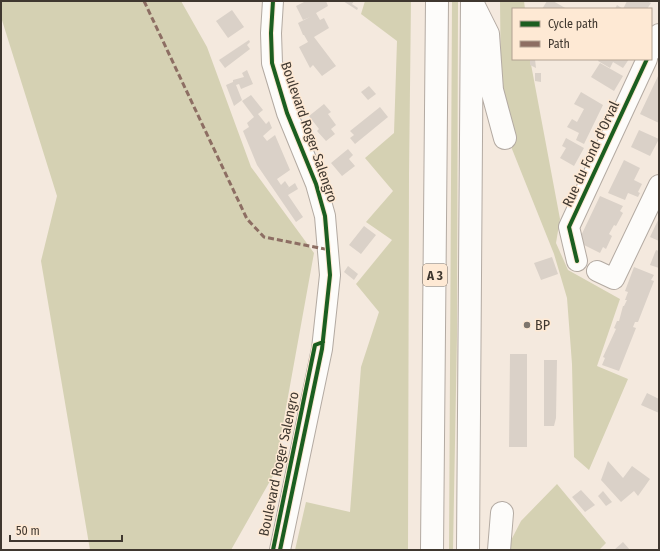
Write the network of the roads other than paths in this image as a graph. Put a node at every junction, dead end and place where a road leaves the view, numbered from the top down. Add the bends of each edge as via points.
1 (273, 1) edge
2 (437, 1) edge
3 (472, 2) edge
4 (659, 34) edge
5 (652, 49) edge
6 (647, 60) edge
7 (505, 138) dead end
8 (659, 184) edge
9 (577, 261) dead end
10 (596, 271) dead end
11 (323, 342) junction
12 (502, 513) dead end
13 (273, 550) edge
14 (280, 550) edge
15 (432, 550) edge
16 (468, 550) edge
17 (499, 550) edge

1 - 11 street, Boulevard Roger Salengro via 272,63 325,216 330,275
2 - 15 highway, A 3
3 - 7 highway via 488,34 492,90
3 - 16 highway
4 - 5 street
6 - 9 street, Rue du Fond d'Orval via 569,227
8 - 10 street via 614,279
11 - 13 street, Boulevard Roger Salengro via 315,345
11 - 14 street, Boulevard Roger Salengro
12 - 17 highway

